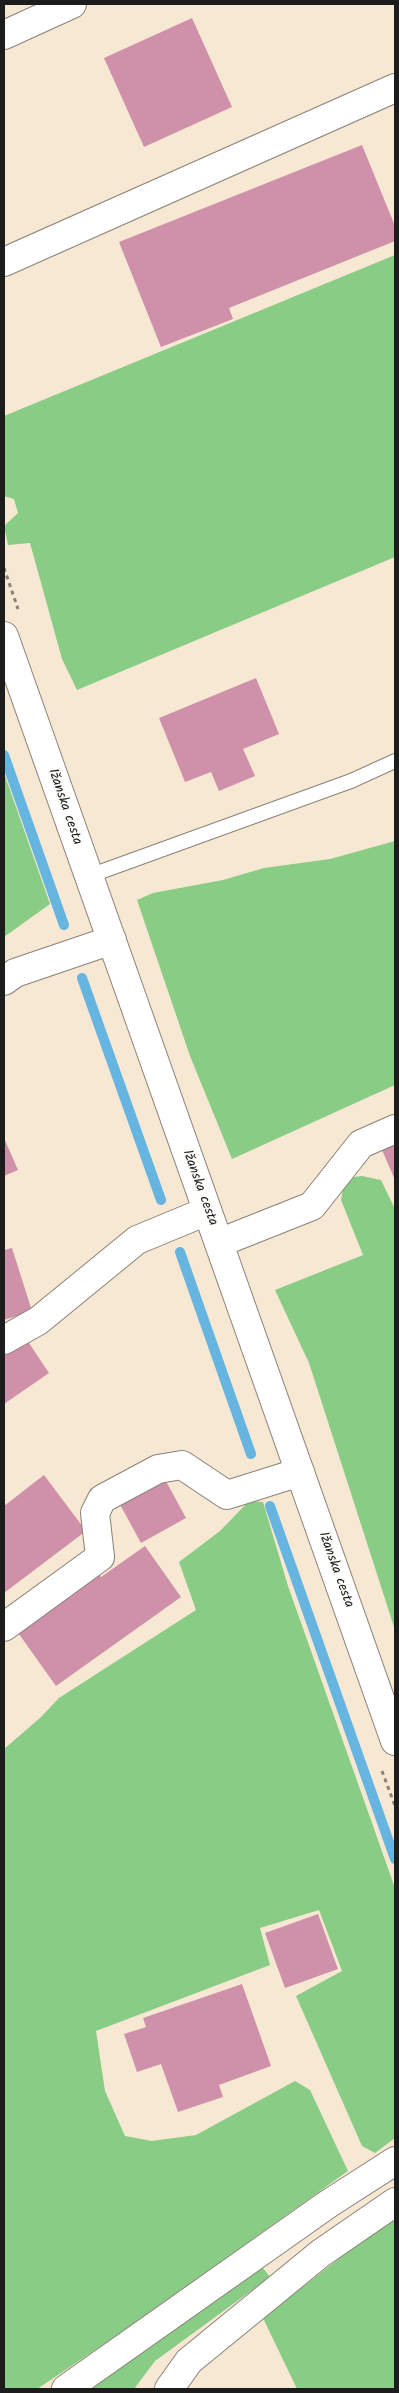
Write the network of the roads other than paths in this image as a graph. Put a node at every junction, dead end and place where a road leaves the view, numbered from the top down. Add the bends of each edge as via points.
1 (72, 4) edge
2 (4, 35) edge
3 (395, 88) edge
4 (4, 262) edge
5 (4, 636) edge
6 (395, 761) edge
7 (89, 876) junction
8 (112, 940) junction
9 (4, 981) edge
10 (395, 1129) edge
11 (207, 1211) junction
12 (219, 1243) junction
13 (4, 1340) edge
14 (300, 1472) junction
15 (4, 1628) edge
16 (395, 1741) edge
17 (395, 2161) edge
18 (395, 2202) edge
19 (66, 2389) edge
20 (169, 2389) edge

1 - 2 street
3 - 4 street
5 - 7 street, Ižanska cesta
6 - 7 lane via 351,781
7 - 8 street, Ižanska cesta
8 - 9 street via 15,973
8 - 11 street, Ižanska cesta
10 - 12 street via 361,1144 312,1206
11 - 12 street, Ižanska cesta
11 - 13 street via 137,1240 38,1321
12 - 14 street, Ižanska cesta
14 - 15 street via 227,1495 182,1464 158,1469 102,1499 95,1513 100,1557
14 - 16 street, Ižanska cesta
17 - 19 street via 328,2204
18 - 20 street via 321,2253 188,2361

